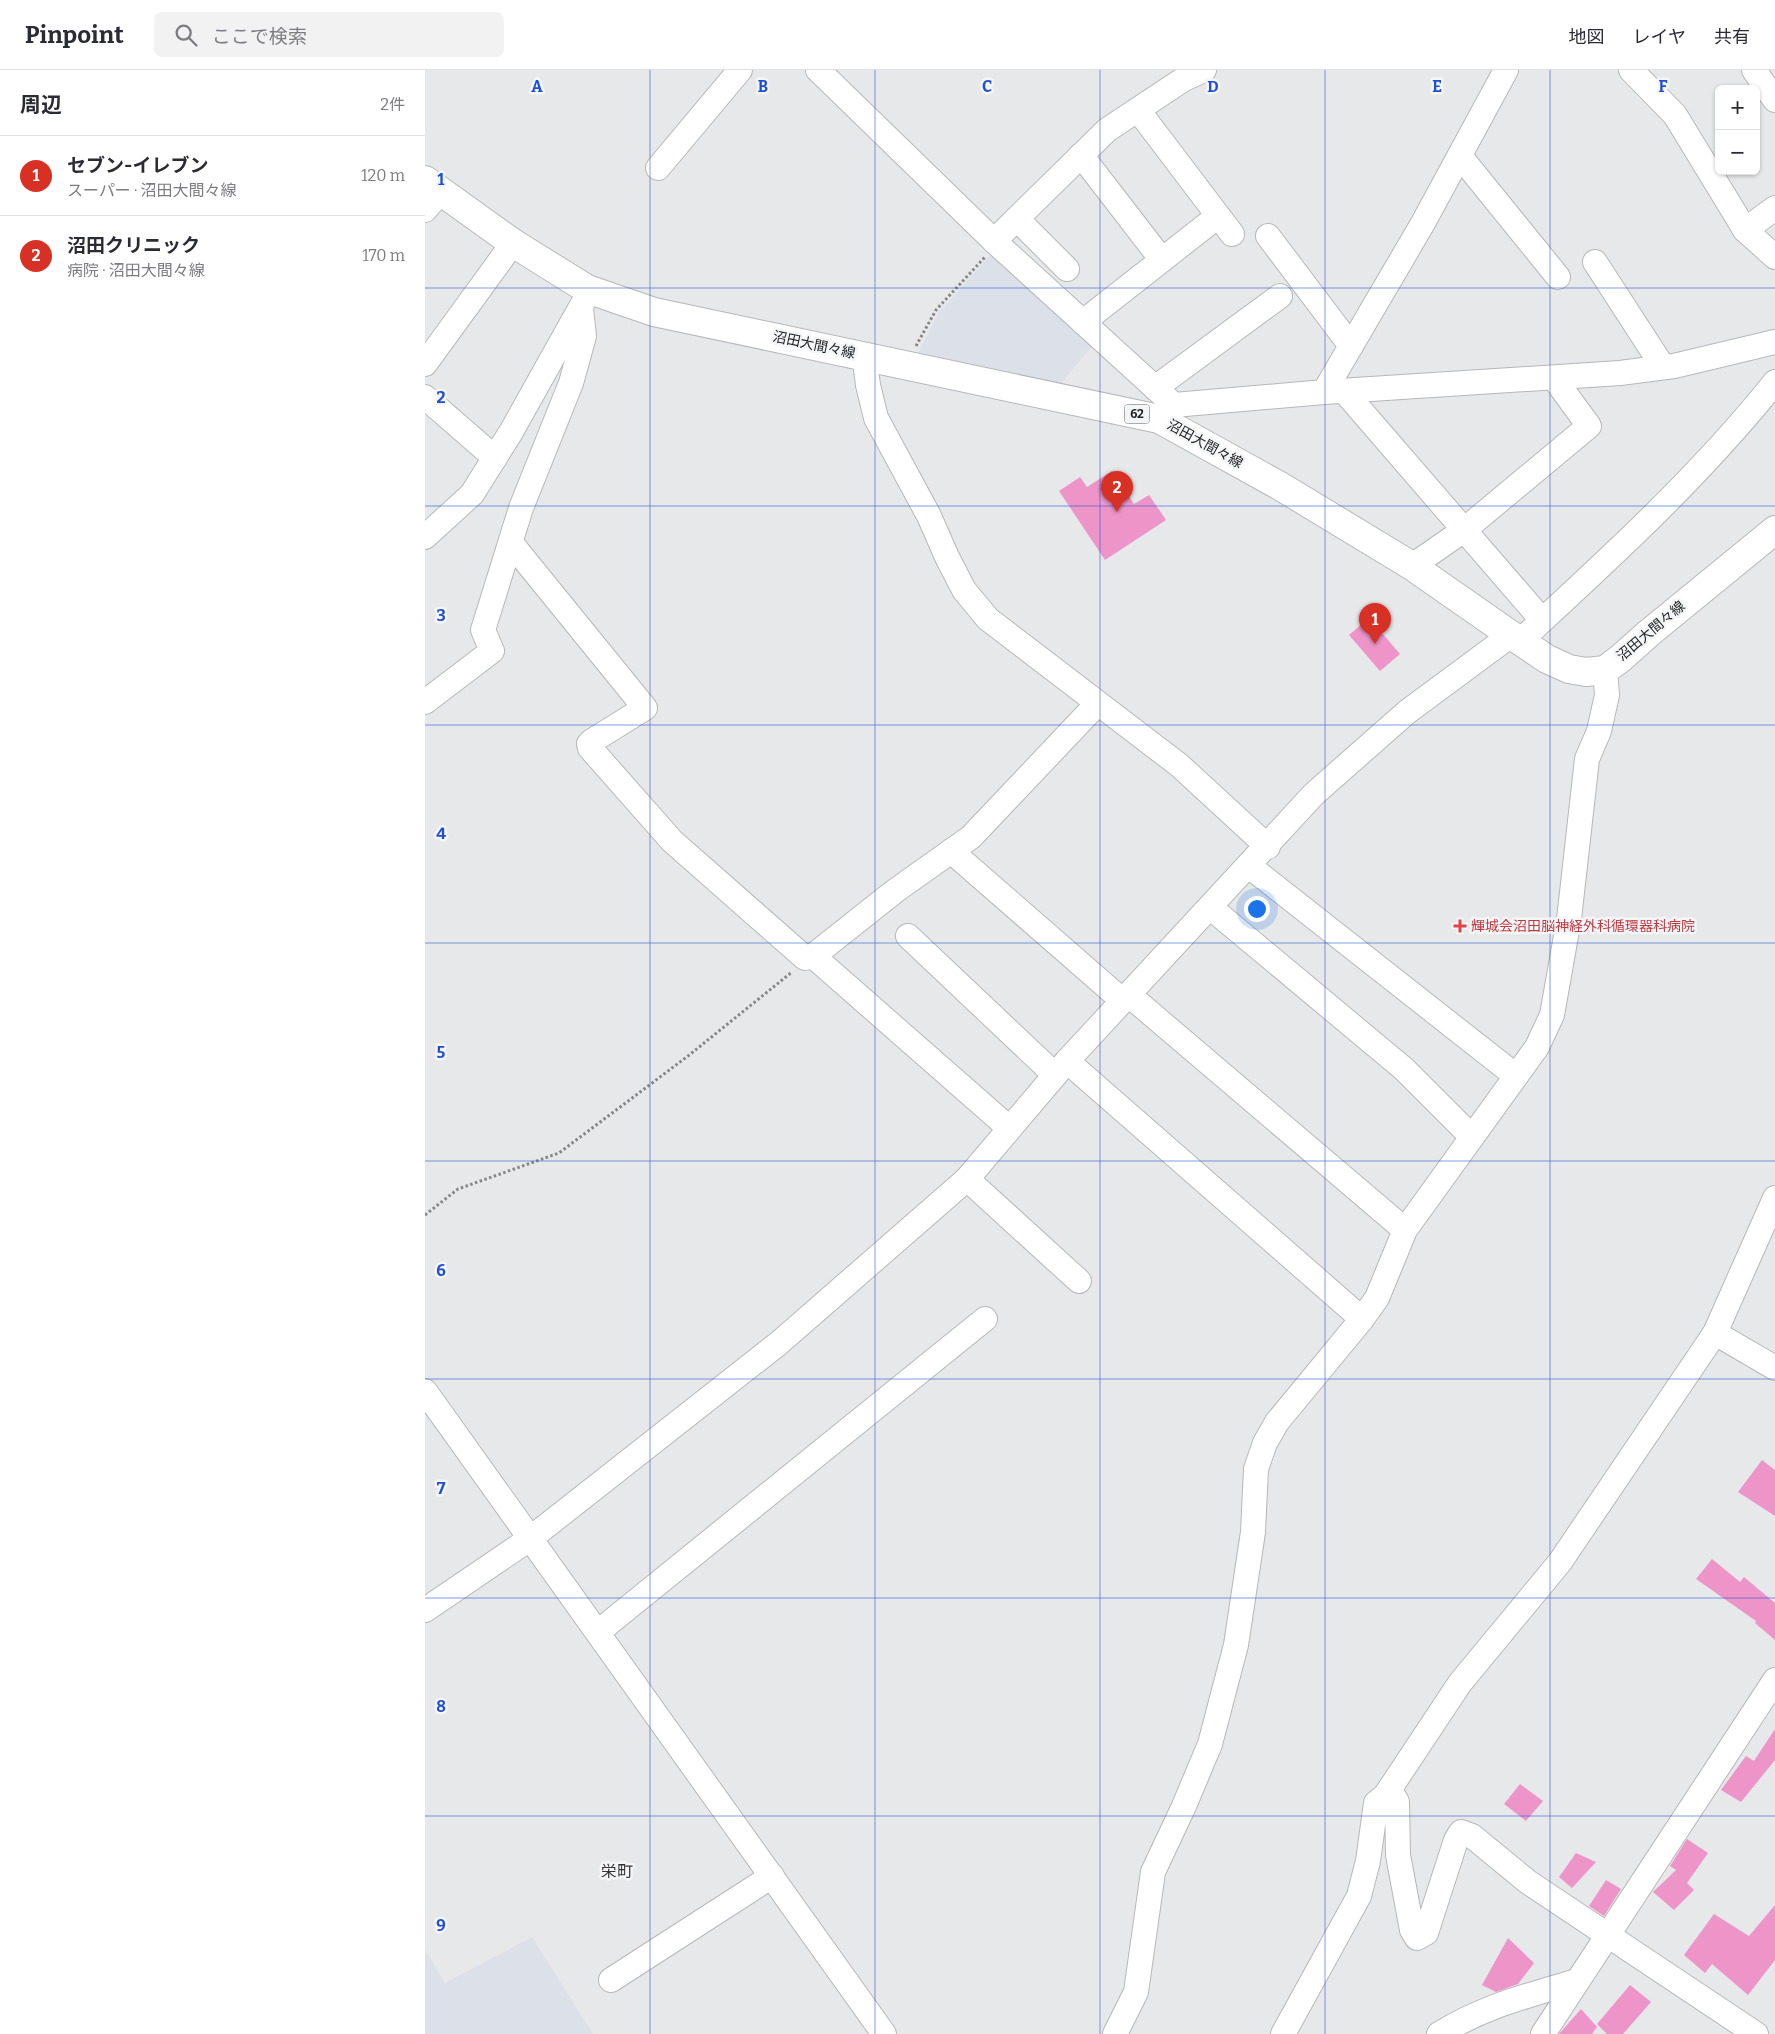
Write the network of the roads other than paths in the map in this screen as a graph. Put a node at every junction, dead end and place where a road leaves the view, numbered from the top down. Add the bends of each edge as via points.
1 (740, 70) edge
2 (818, 70) edge
3 (1506, 70) edge
4 (1631, 70) edge
5 (1754, 70) edge
6 (1187, 73) edge
7 (1775, 100) edge
8 (1137, 110) junction
9 (1081, 155) junction
10 (1460, 156) junction
11 (657, 168) dead end
12 (430, 194) edge
13 (1775, 208) edge
14 (1017, 219) junction
15 (1745, 230) junction
16 (1268, 236) dead end
17 (513, 243) junction
18 (996, 243) junction
19 (1775, 257) edge
20 (1162, 260) junction
21 (1595, 262) dead end
22 (1067, 269) dead end
23 (1559, 277) dead end
24 (1280, 296) dead end
25 (584, 299) junction
26 (1083, 322) junction
27 (1775, 342) edge
28 (1351, 346) junction
29 (864, 355) junction
30 (425, 364) edge
31 (1663, 367) junction
32 (1554, 378) junction
33 (1775, 382) edge
34 (1155, 388) junction
35 (1334, 391) junction
36 (425, 397) edge
37 (1166, 412) junction
38 (495, 458) junction
39 (1464, 530) junction
40 (1775, 530) edge
41 (425, 537) edge
42 (511, 543) junction
43 (1412, 566) junction
44 (1542, 620) junction
45 (1515, 638) junction
46 (1605, 670) junction
47 (425, 702) edge
48 (1097, 704) junction
49 (1268, 847) junction
50 (951, 851) junction
51 (1249, 866) junction
52 (1211, 908) junction
53 (908, 936) dead end
54 (813, 956) junction
55 (1126, 998) junction
56 (1061, 1068) junction
57 (1516, 1076) junction
58 (1009, 1128) junction
59 (1472, 1137) junction
60 (967, 1179) junction
61 (1775, 1198) edge
62 (1405, 1230) junction
63 (1079, 1281) dead end
64 (985, 1318) dead end
65 (1362, 1319) junction
66 (1715, 1333) junction
67 (1775, 1368) edge
68 (425, 1391) edge
69 (531, 1538) junction
70 (425, 1610) edge
71 (598, 1632) junction
72 (1775, 1680) edge
73 (1385, 1796) junction
74 (772, 1876) junction
75 (1608, 1936) junction
76 (611, 1980) dead end
77 (1577, 1981) junction
78 (885, 2034) edge
79 (1115, 2034) edge
80 (1283, 2034) edge
81 (1439, 2034) edge
82 (1543, 2034) edge
83 (1756, 2034) edge

1 - 11 street
2 - 18 street
3 - 10 street
4 - 15 street via 1675,115
5 - 7 street
6 - 8 street
8 - 9 street via 1107,130
8 - 20 street via 1225,225
9 - 14 street
9 - 20 street
10 - 23 street
10 - 28 street
12 - 17 main road, 沼田大間々線 / 62
13 - 15 street
14 - 18 street
14 - 22 street
15 - 19 street
16 - 28 street
17 - 25 main road, 沼田大間々線 / 62
17 - 30 street
18 - 26 street
20 - 26 street
21 - 31 street
24 - 34 street
25 - 29 main road, 沼田大間々線 / 62
25 - 38 street
25 - 42 street via 584,336 571,383 521,508
26 - 34 street
27 - 31 street
28 - 35 street
29 - 37 main road, 沼田大間々線 / 62
29 - 48 street via 876,418 929,516 964,590 988,619
31 - 32 street
32 - 35 street
32 - 39 street via 1589,426
33 - 44 street via 1716,452
34 - 37 street
35 - 37 street
35 - 39 street
36 - 38 street
37 - 43 main road, 沼田大間々線 / 62
38 - 41 street via 472,494
39 - 43 street
39 - 44 street
40 - 46 main road, 沼田大間々線
42 - 47 street via 483,630 491,651
42 - 54 street via 645,708 592,741 590,748 673,841 805,958
43 - 45 main road, 沼田大間々線 / 62
44 - 45 street
45 - 46 main road, 沼田大間々線 / 62 via 1569,670
45 - 49 street via 1407,712 1314,794
46 - 57 street via 1607,695 1599,731 1587,759 1569,919 1552,1015 1537,1047
48 - 49 street via 1179,765
48 - 50 street via 971,837
49 - 51 street
50 - 54 street
50 - 55 street
51 - 52 street
51 - 57 street
52 - 55 street
52 - 59 street via 1404,1069
53 - 56 street
54 - 58 street
55 - 56 street
55 - 62 street
56 - 58 street
56 - 65 street
57 - 59 street
58 - 60 street
59 - 62 street
60 - 63 street
60 - 69 street via 779,1342
61 - 66 street
62 - 65 street via 1377,1298
64 - 71 street
65 - 79 street via 1277,1422 1256,1469 1253,1532 1236,1645 1210,1744 1153,1872 1136,1992
66 - 67 street
66 - 73 street via 1560,1562 1460,1683
68 - 69 street
69 - 70 street
69 - 71 street
71 - 74 street
72 - 75 street
73 - 75 street via 1395,1797 1397,1802 1398,1854 1412,1930 1417,1938 1425,1933 1461,1832 1472,1836 1529,1882
73 - 80 street via 1377,1803 1359,1896
74 - 76 street
74 - 78 street
75 - 77 street
75 - 83 street
77 - 81 street via 1496,2005
77 - 82 street

